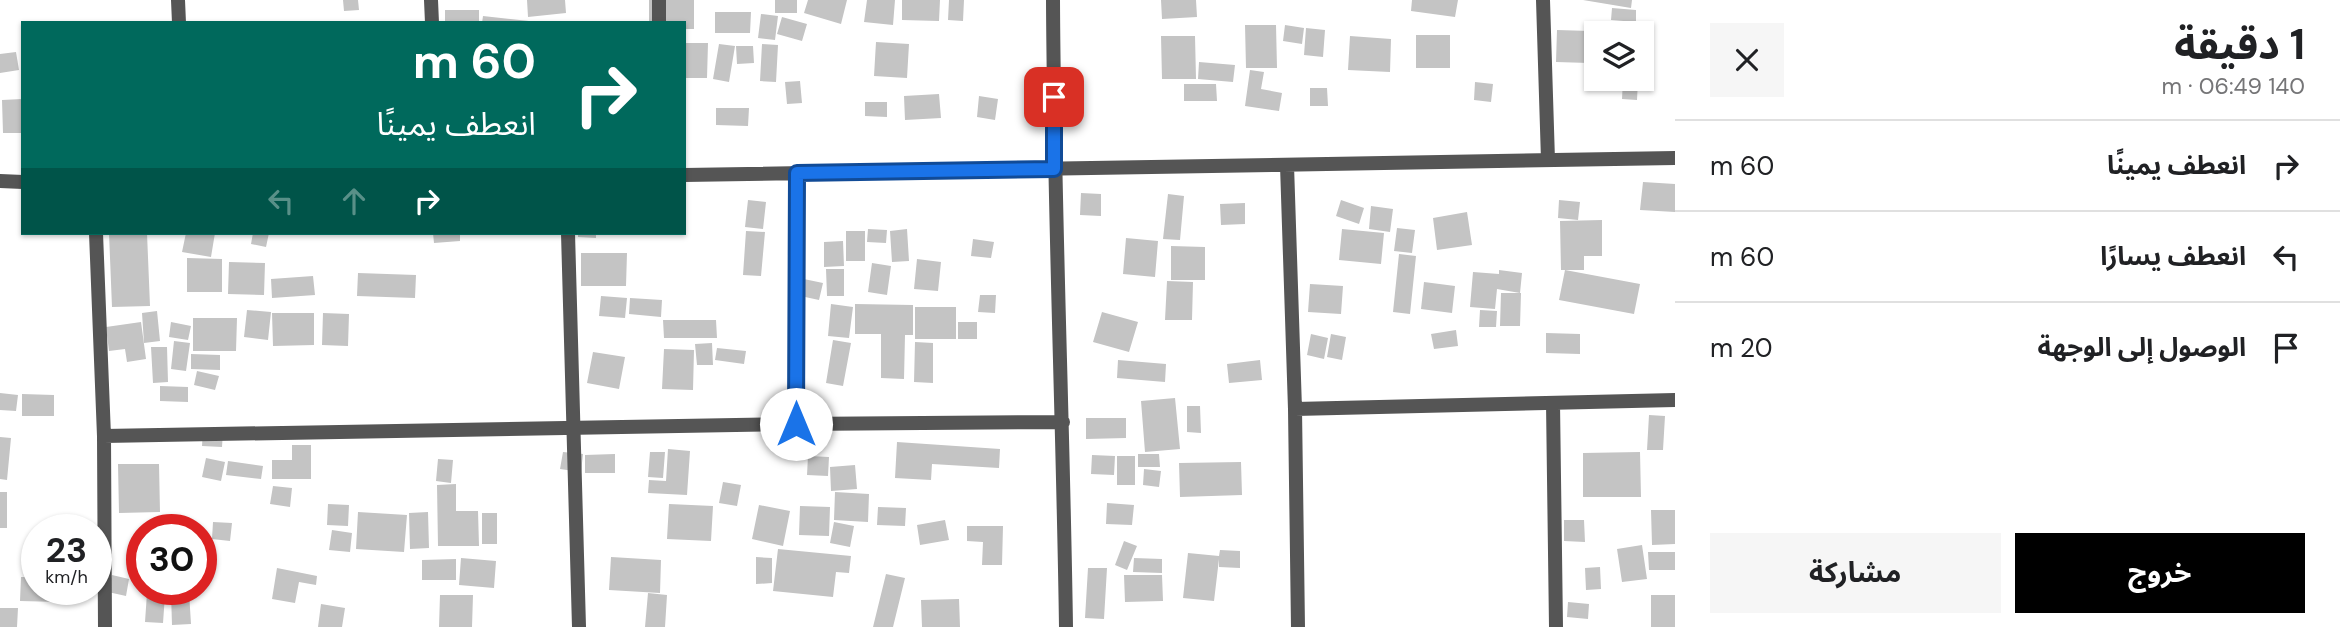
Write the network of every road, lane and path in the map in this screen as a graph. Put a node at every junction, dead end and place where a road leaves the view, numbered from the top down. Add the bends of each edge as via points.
1 (178, 0) edge
2 (432, 0) edge
3 (659, 0) edge
4 (1053, 0) edge
5 (1543, 0) edge
6 (179, 21) edge
7 (432, 21) edge
8 (659, 21) edge
9 (1675, 158) edge
10 (1548, 160) junction
11 (1287, 165) junction
12 (1054, 169) junction
13 (797, 173) junction
14 (686, 175) edge
15 (0, 181) edge
16 (21, 182) edge
17 (96, 235) edge
18 (568, 235) edge
19 (1675, 400) edge
20 (1553, 403) junction
21 (1295, 409) junction
22 (1063, 422) junction
23 (796, 424) junction
24 (572, 429) junction
25 (104, 436) junction
26 (105, 627) edge
27 (579, 627) edge
28 (1066, 627) edge
29 (1298, 627) edge
30 (1556, 627) edge

1 - 6 street
2 - 7 street
3 - 8 street
4 - 12 street
5 - 10 street
9 - 10 street
10 - 11 street
11 - 12 street
11 - 21 street
12 - 13 street
12 - 22 street
13 - 14 street
13 - 23 street
15 - 16 street
17 - 25 street
18 - 24 street
19 - 20 street
20 - 21 street
20 - 30 street
21 - 29 street
22 - 23 street
22 - 28 street
23 - 24 street
24 - 25 street
24 - 27 street
25 - 26 street

